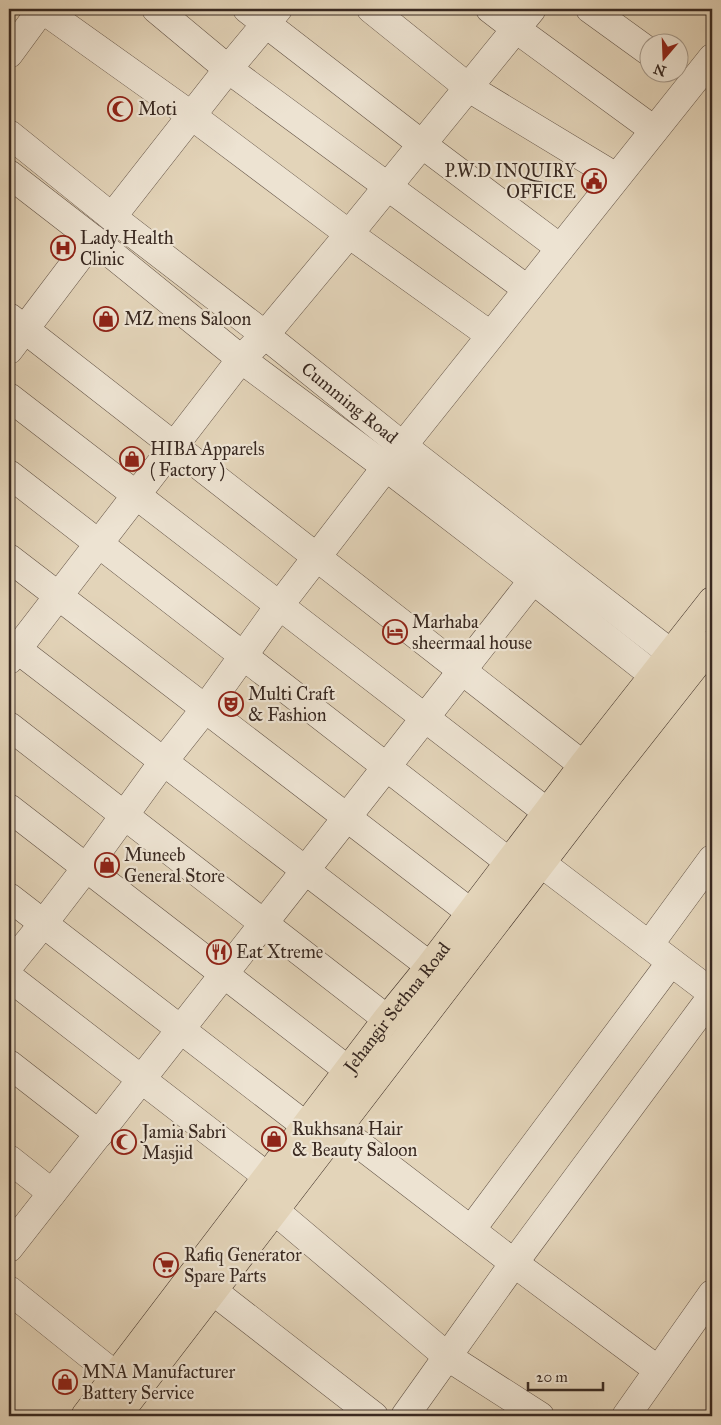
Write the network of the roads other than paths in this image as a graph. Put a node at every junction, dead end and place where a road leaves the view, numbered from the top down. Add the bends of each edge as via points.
1 (42, 9) edge
2 (156, 9) edge
3 (371, 9) edge
4 (490, 9) edge
5 (590, 9) edge
6 (264, 14) edge
7 (524, 19) edge
8 (638, 44) edge
9 (9, 54) edge
10 (712, 58) edge
11 (228, 69) junction
12 (688, 76) edge
13 (683, 82) edge
14 (469, 88) junction
15 (192, 116) junction
16 (654, 130) junction
17 (9, 134) edge
18 (423, 145) junction
19 (9, 174) edge
20 (616, 177) junction
21 (388, 187) junction
22 (112, 217) junction
23 (349, 234) junction
24 (93, 239) junction
25 (560, 248) junction
26 (527, 289) junction
27 (14, 332) edge
28 (265, 335) junction
29 (490, 335) junction
30 (241, 359) junction
31 (9, 397) edge
32 (174, 446) junction
33 (403, 446) junction
34 (386, 467) junction
35 (9, 474) edge
36 (136, 496) junction
37 (99, 544) junction
38 (316, 557) junction
39 (9, 558) edge
40 (533, 580) junction
41 (58, 596) junction
42 (712, 601) edge
43 (279, 606) junction
44 (712, 644) edge
45 (12, 651) edge
46 (243, 655) junction
47 (682, 662) junction
48 (462, 671) junction
49 (654, 675) junction
50 (675, 693) junction
51 (205, 708) junction
52 (425, 718) junction
53 (9, 726) edge
54 (163, 762) junction
55 (583, 765) junction
56 (387, 767) junction
57 (9, 808) edge
58 (547, 812) junction
59 (124, 816) junction
60 (347, 818) junction
61 (712, 859) edge
62 (509, 862) junction
63 (541, 863) junction
64 (86, 868) junction
65 (306, 871) junction
66 (9, 897) edge
67 (470, 912) junction
68 (43, 924) junction
69 (264, 924) junction
70 (649, 945) junction
71 (671, 962) junction
72 (9, 966) edge
73 (430, 966) junction
74 (224, 974) junction
75 (9, 977) edge
76 (712, 994) edge
77 (387, 1019) junction
78 (180, 1030) junction
79 (9, 1064) edge
80 (348, 1070) junction
81 (141, 1079) junction
82 (306, 1126) junction
83 (338, 1128) junction
84 (99, 1134) junction
85 (9, 1159) edge
86 (268, 1177) junction
87 (52, 1193) junction
88 (274, 1210) junction
89 (471, 1230) junction
90 (9, 1248) edge
91 (514, 1263) junction
92 (9, 1290) edge
93 (213, 1291) junction
94 (712, 1294) edge
95 (448, 1357) junction
96 (658, 1370) junction
97 (116, 1376) junction
98 (85, 1416) edge
99 (117, 1416) edge
100 (374, 1416) edge
101 (405, 1416) edge
102 (540, 1416) edge
103 (626, 1416) edge

1 - 9 street
1 - 15 street
2 - 11 street
3 - 14 street
4 - 7 street
5 - 8 street
6 - 11 street
6 - 18 street
7 - 14 street
7 - 16 street
10 - 12 street
11 - 15 street
11 - 21 street
13 - 16 street
14 - 18 street
14 - 20 street
15 - 22 street
15 - 23 street
16 - 20 street
17 - 22 street, Cumming Road
18 - 21 street
18 - 25 street
19 - 24 street, Cumming Road
20 - 25 street
21 - 23 street
21 - 26 street
22 - 28 street, Cumming Road
23 - 28 street
23 - 29 street
24 - 27 street
24 - 30 street, Cumming Road
25 - 26 street
26 - 29 street
27 - 32 street
28 - 30 street
28 - 33 street, Cumming Road
29 - 33 street
30 - 32 street
30 - 34 street, Cumming Road
31 - 36 street
32 - 36 street
32 - 38 street
33 - 34 street
33 - 47 street, Cumming Road
34 - 38 street
34 - 40 street, Cumming Road
35 - 37 street
36 - 37 street
36 - 43 street
37 - 41 street
37 - 46 street
38 - 43 street
38 - 48 street
39 - 41 street
40 - 48 street
40 - 49 street, Cumming Road
41 - 45 street
41 - 51 street
42 - 47 highway, Jehangir Sethna Road
43 - 46 street
43 - 52 street
44 - 47 highway, Jehangir Sethna Road
45 - 54 street
46 - 51 street
46 - 56 street
47 - 49 highway, Jehangir Sethna Road
47 - 50 highway, Jehangir Sethna Road
48 - 52 street
48 - 55 street
49 - 50 street, Cumming Road
49 - 55 highway, Jehangir Sethna Road
50 - 63 highway, Jehangir Sethna Road
51 - 54 street
51 - 60 street
52 - 56 street
52 - 58 street
53 - 59 street
54 - 59 street
54 - 65 street
55 - 58 highway, Jehangir Sethna Road
56 - 60 street
56 - 62 street
57 - 64 street
58 - 62 highway, Jehangir Sethna Road
59 - 64 street
59 - 69 street
60 - 65 street
60 - 67 street
61 - 70 street
62 - 67 highway, Jehangir Sethna Road
63 - 70 street
63 - 83 highway, Jehangir Sethna Road
64 - 68 street
64 - 74 street
65 - 69 street
65 - 73 street
66 - 68 street
67 - 73 highway, Jehangir Sethna Road
68 - 72 street
68 - 78 street
69 - 74 street
69 - 77 street
70 - 71 street
71 - 76 street
71 - 89 street
73 - 77 highway, Jehangir Sethna Road
74 - 78 street
74 - 80 street
75 - 81 street
76 - 91 street
77 - 80 highway, Jehangir Sethna Road
78 - 81 street
78 - 82 street
79 - 84 street
80 - 82 highway, Jehangir Sethna Road
81 - 84 street
81 - 86 street
82 - 86 highway, Jehangir Sethna Road
83 - 88 highway, Jehangir Sethna Road
83 - 89 street
84 - 87 street
85 - 87 street
86 - 97 highway, Jehangir Sethna Road
87 - 90 street
88 - 93 highway, Jehangir Sethna Road
88 - 95 street
89 - 91 street
91 - 95 street
91 - 96 street
92 - 97 street
93 - 99 highway, Jehangir Sethna Road
93 - 100 street
94 - 96 street
95 - 101 street
95 - 102 street
96 - 103 street
97 - 98 highway, Jehangir Sethna Road

